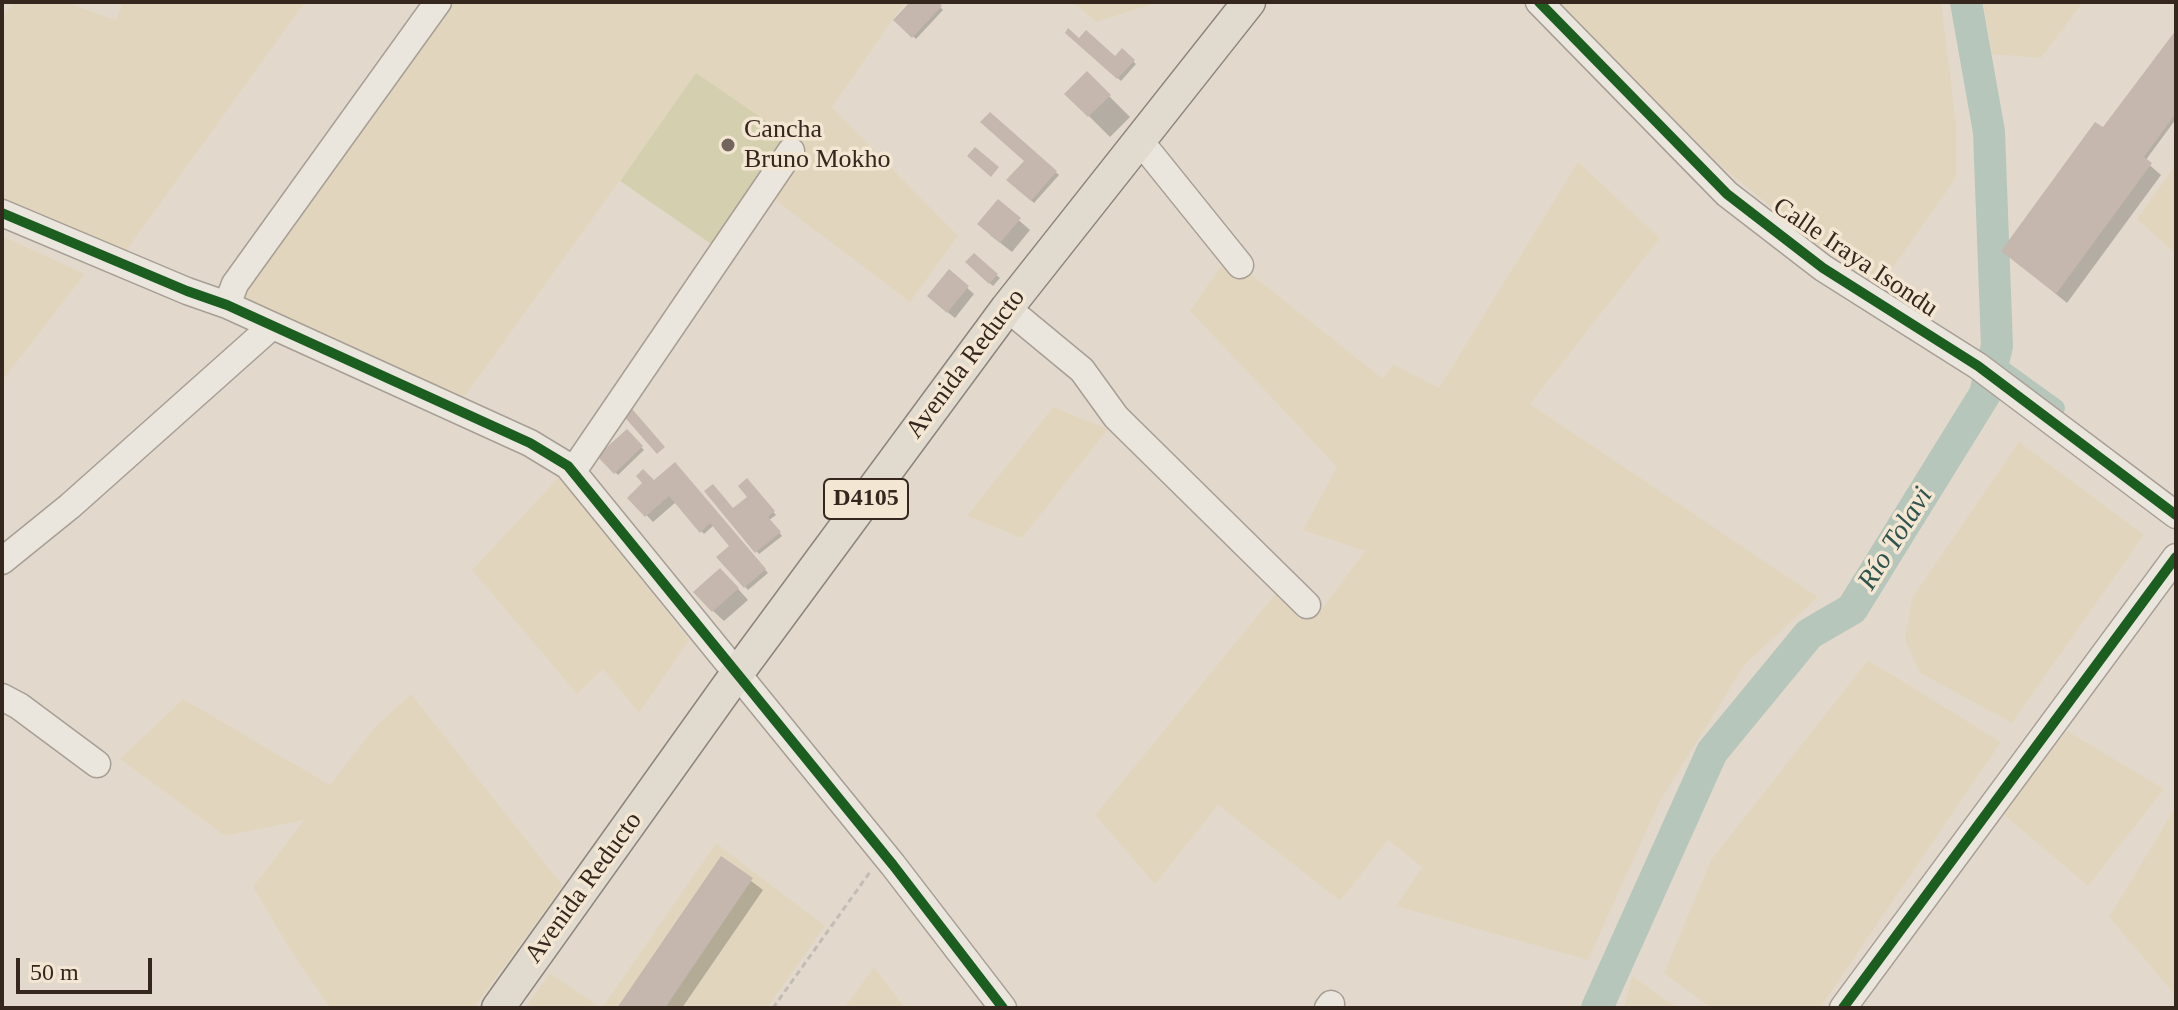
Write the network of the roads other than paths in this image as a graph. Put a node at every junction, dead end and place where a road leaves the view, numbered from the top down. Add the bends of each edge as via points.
1 (438, 2) edge
2 (1249, 2) edge
3 (1539, 2) edge
4 (1140, 141) junction
5 (791, 151) dead end
6 (2, 213) edge
7 (1240, 265) dead end
8 (227, 305) junction
9 (1007, 308) junction
10 (272, 326) junction
11 (573, 471) junction
12 (2176, 515) edge
13 (2176, 557) edge
14 (2, 561) edge
15 (1307, 605) dead end
16 (738, 674) junction
17 (2, 697) edge
18 (97, 764) dead end
19 (498, 1008) edge
20 (1003, 1008) edge
21 (1843, 1008) edge

1 - 8 street via 235,284
2 - 4 main road, Avenida Reducto / D4105
3 - 12 street, Calle Iraya Isondu via 1727,194 1823,268 1978,366
4 - 7 street
4 - 9 main road, Avenida Reducto / D4105
5 - 11 street
6 - 8 street
8 - 10 street
9 - 15 street via 1082,370 1116,417
9 - 16 main road, Avenida Reducto / D4105
10 - 11 street via 530,443
10 - 14 street
11 - 16 street
13 - 21 street
16 - 19 main road, Avenida Reducto / D4105
16 - 20 street
17 - 18 street

